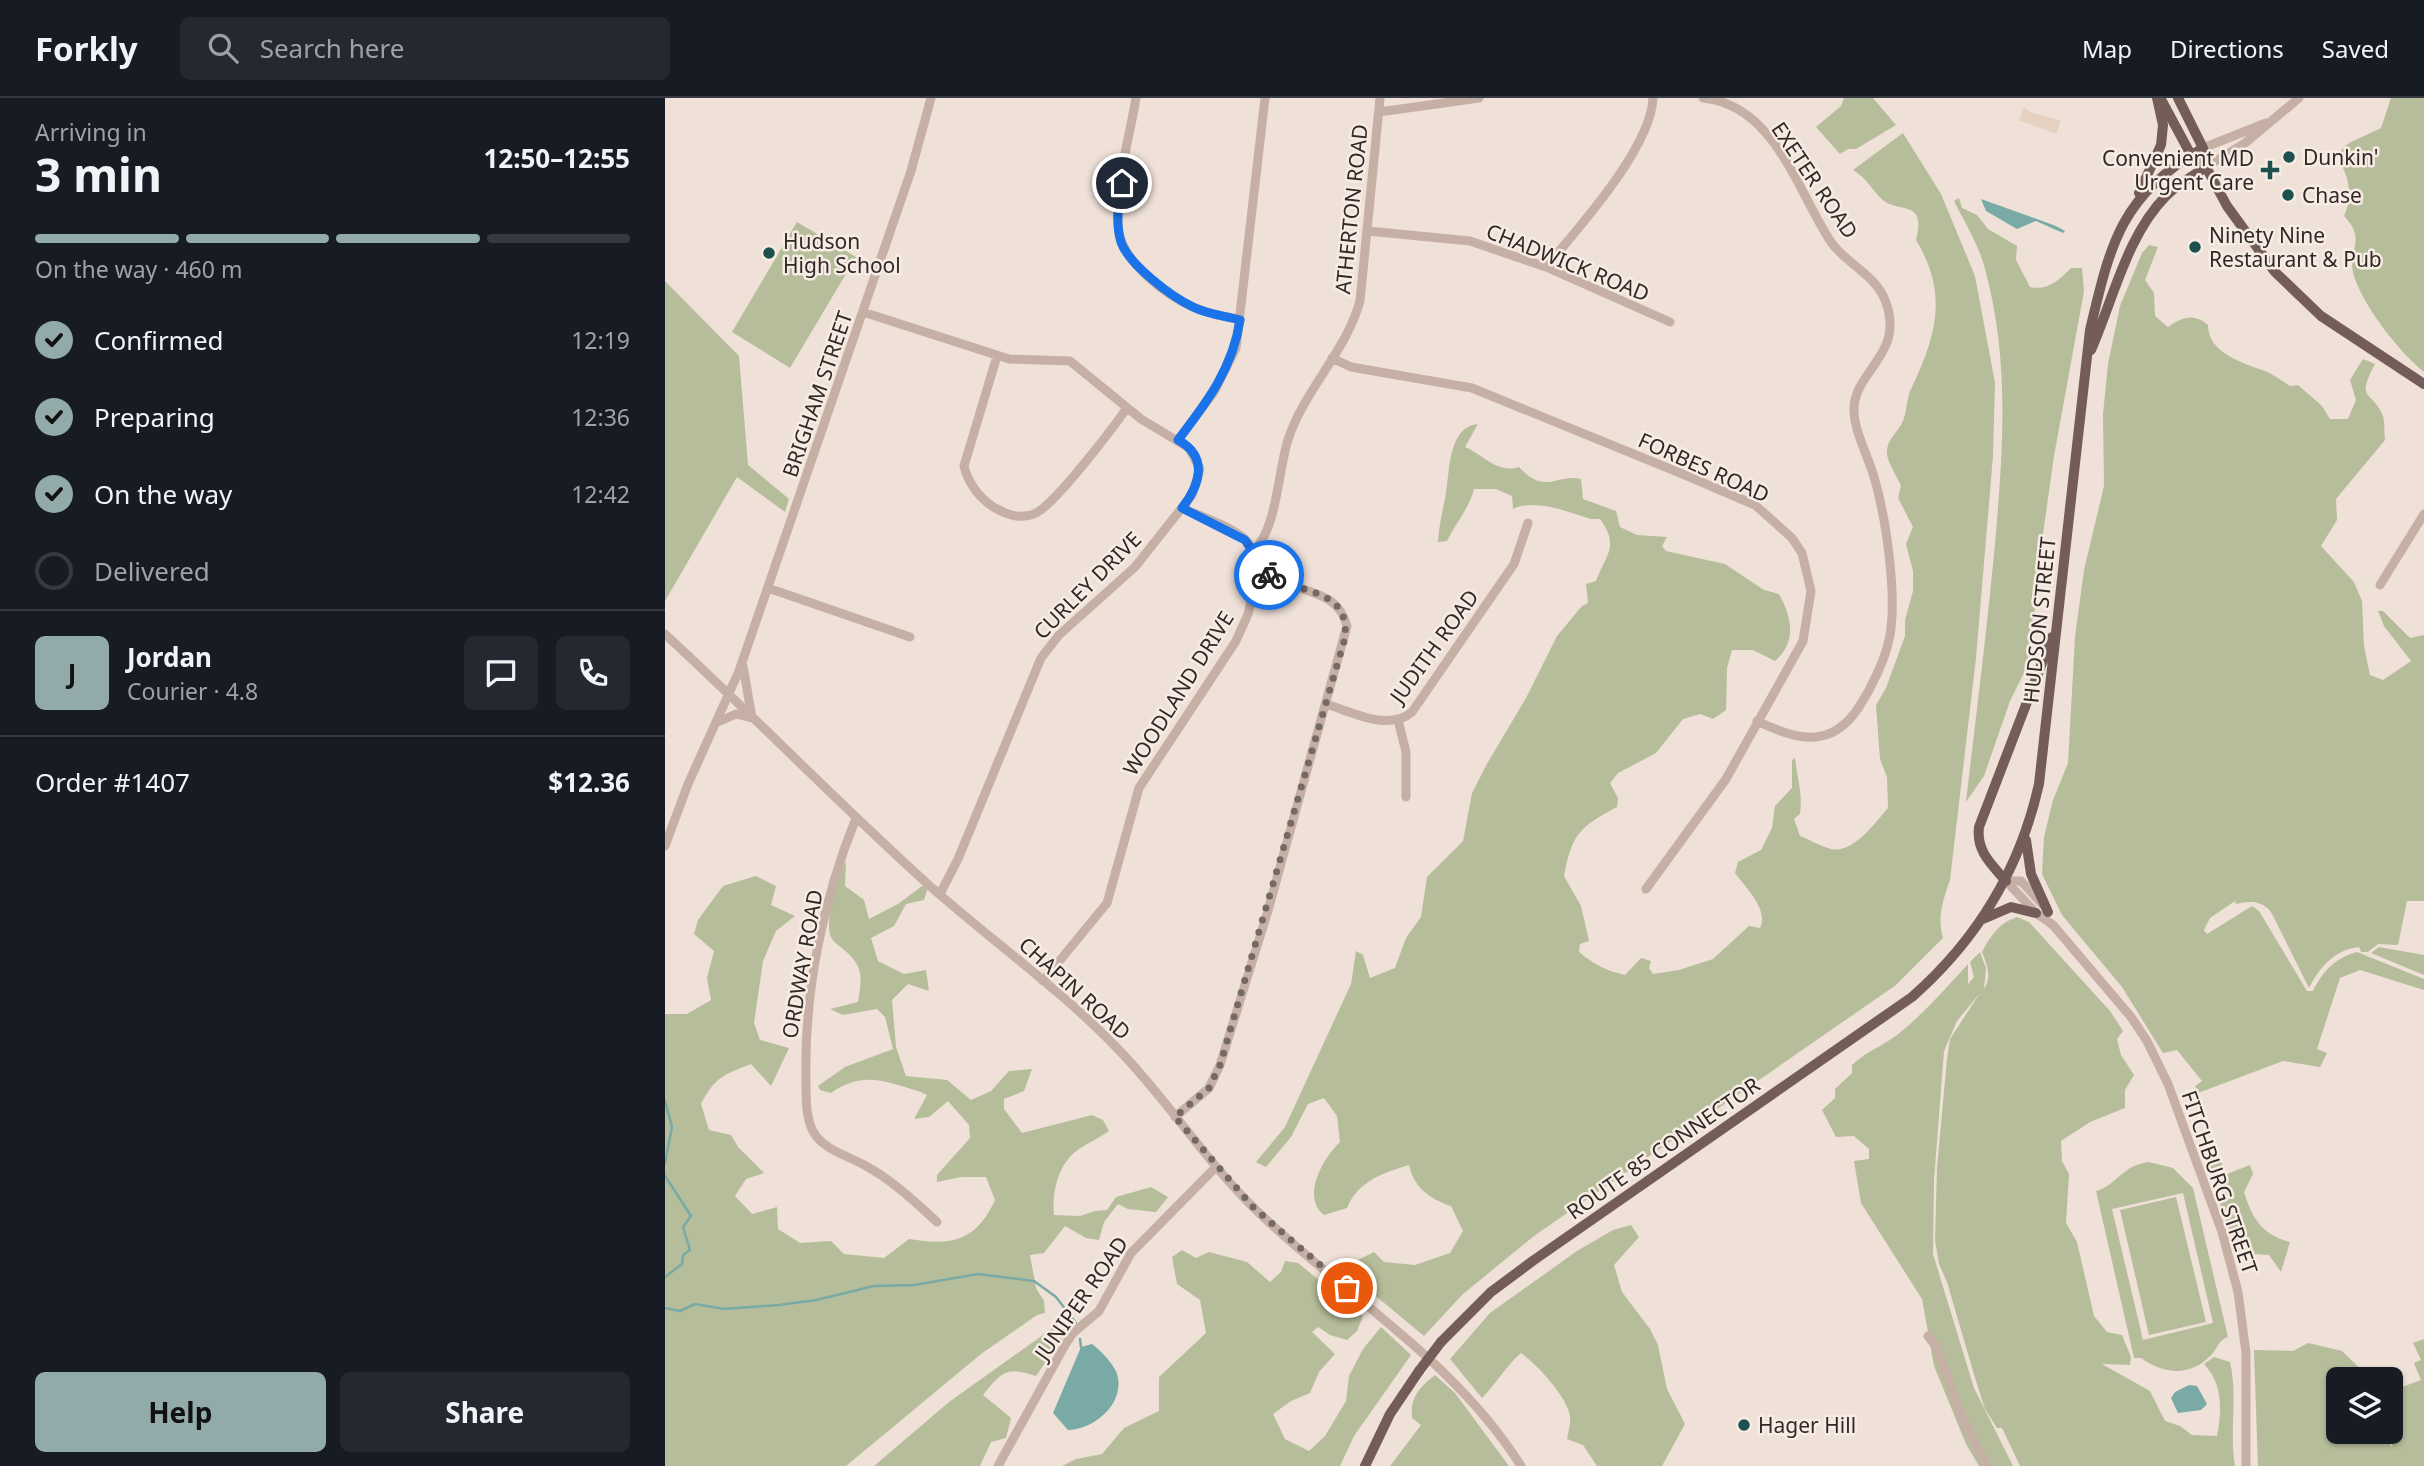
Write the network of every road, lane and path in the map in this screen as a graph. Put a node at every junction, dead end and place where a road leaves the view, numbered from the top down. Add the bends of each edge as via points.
1 (931, 98) edge
2 (1136, 98) edge
3 (1265, 98) edge
4 (1380, 98) edge
5 (1479, 98) edge
6 (1653, 98) edge
7 (1662, 98) edge
8 (1703, 98) edge
9 (2159, 98) edge
10 (2178, 98) edge
11 (2299, 98) edge
12 (1379, 112) junction
13 (2274, 120) junction
14 (2203, 148) junction
15 (2191, 155) junction
16 (2206, 167) junction
17 (2137, 199) junction
18 (1368, 231) junction
19 (1546, 267) junction
20 (863, 312) junction
21 (1240, 320) junction
22 (1670, 322) dead end
23 (997, 356) junction
24 (1332, 358) junction
25 (2088, 358) junction
26 (2424, 384) edge
27 (1127, 408) junction
28 (1178, 440) junction
29 (1182, 508) junction
30 (2424, 514) edge
31 (1528, 523) dead end
32 (1253, 551) junction
33 (1260, 566) junction
34 (2380, 585) dead end
35 (768, 589) junction
36 (2060, 601) junction
37 (665, 634) edge
38 (910, 637) dead end
39 (743, 660) junction
40 (728, 695) junction
41 (1326, 704) junction
42 (752, 718) junction
43 (1398, 720) junction
44 (1757, 721) junction
45 (714, 725) junction
46 (1406, 797) dead end
47 (856, 818) junction
48 (2026, 834) junction
49 (665, 846) edge
50 (2006, 881) junction
51 (1646, 889) dead end
52 (940, 894) junction
53 (2042, 913) junction
54 (1983, 919) junction
55 (1043, 981) junction
56 (1175, 1117) junction
57 (1216, 1167) junction
58 (937, 1222) dead end
59 (1928, 1336) dead end
60 (998, 1466) edge
61 (1365, 1466) edge
62 (1521, 1466) edge
63 (1987, 1466) edge
64 (2246, 1466) edge

1 - 20 street, BRIGHAM STREET
2 - 21 street via 1118,205 1122,245 1156,282 1182,301
3 - 21 street
4 - 12 street, ATHERTON ROAD
5 - 12 street
6 - 7 street
6 - 19 street via 1638,148
8 - 44 street, EXETER ROAD via 1716,99 1745,114 1765,131 1833,244 1874,281 1885,301 1887,319 1888,339 1881,359 1854,405 1855,422 1882,504 1890,637 1865,697 1837,730 1805,738
9 - 15 main road
9 - 17 main road via 2161,145
10 - 14 main road
11 - 13 street
12 - 18 street, ATHERTON ROAD
13 - 14 street
13 - 16 street
14 - 15 main road, HUDSON STREET
14 - 16 main road
15 - 16 main road
15 - 17 main road, HUDSON STREET
16 - 25 main road, HUDSON STREET via 2168,194 2148,218
16 - 26 main road via 2245,234 2286,284 2321,316
17 - 25 main road, HUDSON STREET via 2123,222 2099,294
18 - 19 street, CHADWICK ROAD via 1470,241
18 - 24 street, ATHERTON ROAD via 1360,301
19 - 22 street, CHADWICK ROAD
20 - 23 street, CURLEY DRIVE
20 - 35 street, BRIGHAM STREET
21 - 28 street via 1236,348 1222,378
23 - 27 street, CURLEY DRIVE via 1070,361
23 - 27 street via 964,466 981,496 1009,515 1021,517 1044,507
24 - 32 street, ATHERTON ROAD via 1293,427 1267,534
24 - 44 street, FORBES ROAD via 1351,367 1472,388 1768,514 1801,553 1811,604 1803,641
25 - 36 main road, HUDSON STREET
27 - 28 street, CURLEY DRIVE
28 - 29 street, CURLEY DRIVE via 1193,453 1200,469 1196,488
29 - 32 street via 1234,532
29 - 52 street, CURLEY DRIVE via 1126,577 1059,635 1041,658
30 - 34 street
31 - 43 street, JUDITH ROAD via 1514,564 1419,704
32 - 33 street
33 - 41 street via 1279,580 1327,597 1344,615 1345,638
33 - 55 street, WOODLAND DRIVE via 1236,641 1139,788 1107,903
35 - 38 street
35 - 39 street, BRIGHAM STREET
36 - 48 main road, HUDSON STREET via 2042,766
36 - 50 main road via 2046,657 1979,827 1984,856
37 - 40 street, CHAPIN ROAD
39 - 40 street, BRIGHAM STREET
39 - 42 street, BRIGHAM STREET
40 - 42 street, CHAPIN ROAD
40 - 45 street, BRIGHAM STREET
41 - 43 street, JUDITH ROAD via 1377,720
41 - 56 street via 1220,1065 1209,1088
42 - 45 street via 736,714
42 - 47 street, CHAPIN ROAD
43 - 46 street via 1406,752
44 - 51 street, FORBES ROAD via 1726,779
45 - 49 street, BRIGHAM STREET
47 - 52 street, CHAPIN ROAD
47 - 58 street, ORDWAY ROAD via 830,894 809,1007 805,1048 809,1118 814,1134 824,1143 888,1181
48 - 50 main road, HUDSON STREET
48 - 53 main road
50 - 53 street
50 - 54 main road, ROUTE 85 CONNECTOR
52 - 55 street, CHAPIN ROAD
53 - 54 main road via 2011,908
53 - 64 street, FITCHBURG STREET via 2131,1017 2154,1053 2222,1232 2245,1338
54 - 61 main road, ROUTE 85 CONNECTOR, bridge via 1913,997 1518,1271 1478,1304 1419,1371 1390,1414
55 - 56 street, CHAPIN ROAD via 1117,1048
56 - 57 street, CHAPIN ROAD
57 - 60 street, JUNIPER ROAD via 1131,1253 1099,1311 1069,1339
57 - 62 street, CHAPIN ROAD via 1266,1220 1444,1370 1497,1429
59 - 63 street

